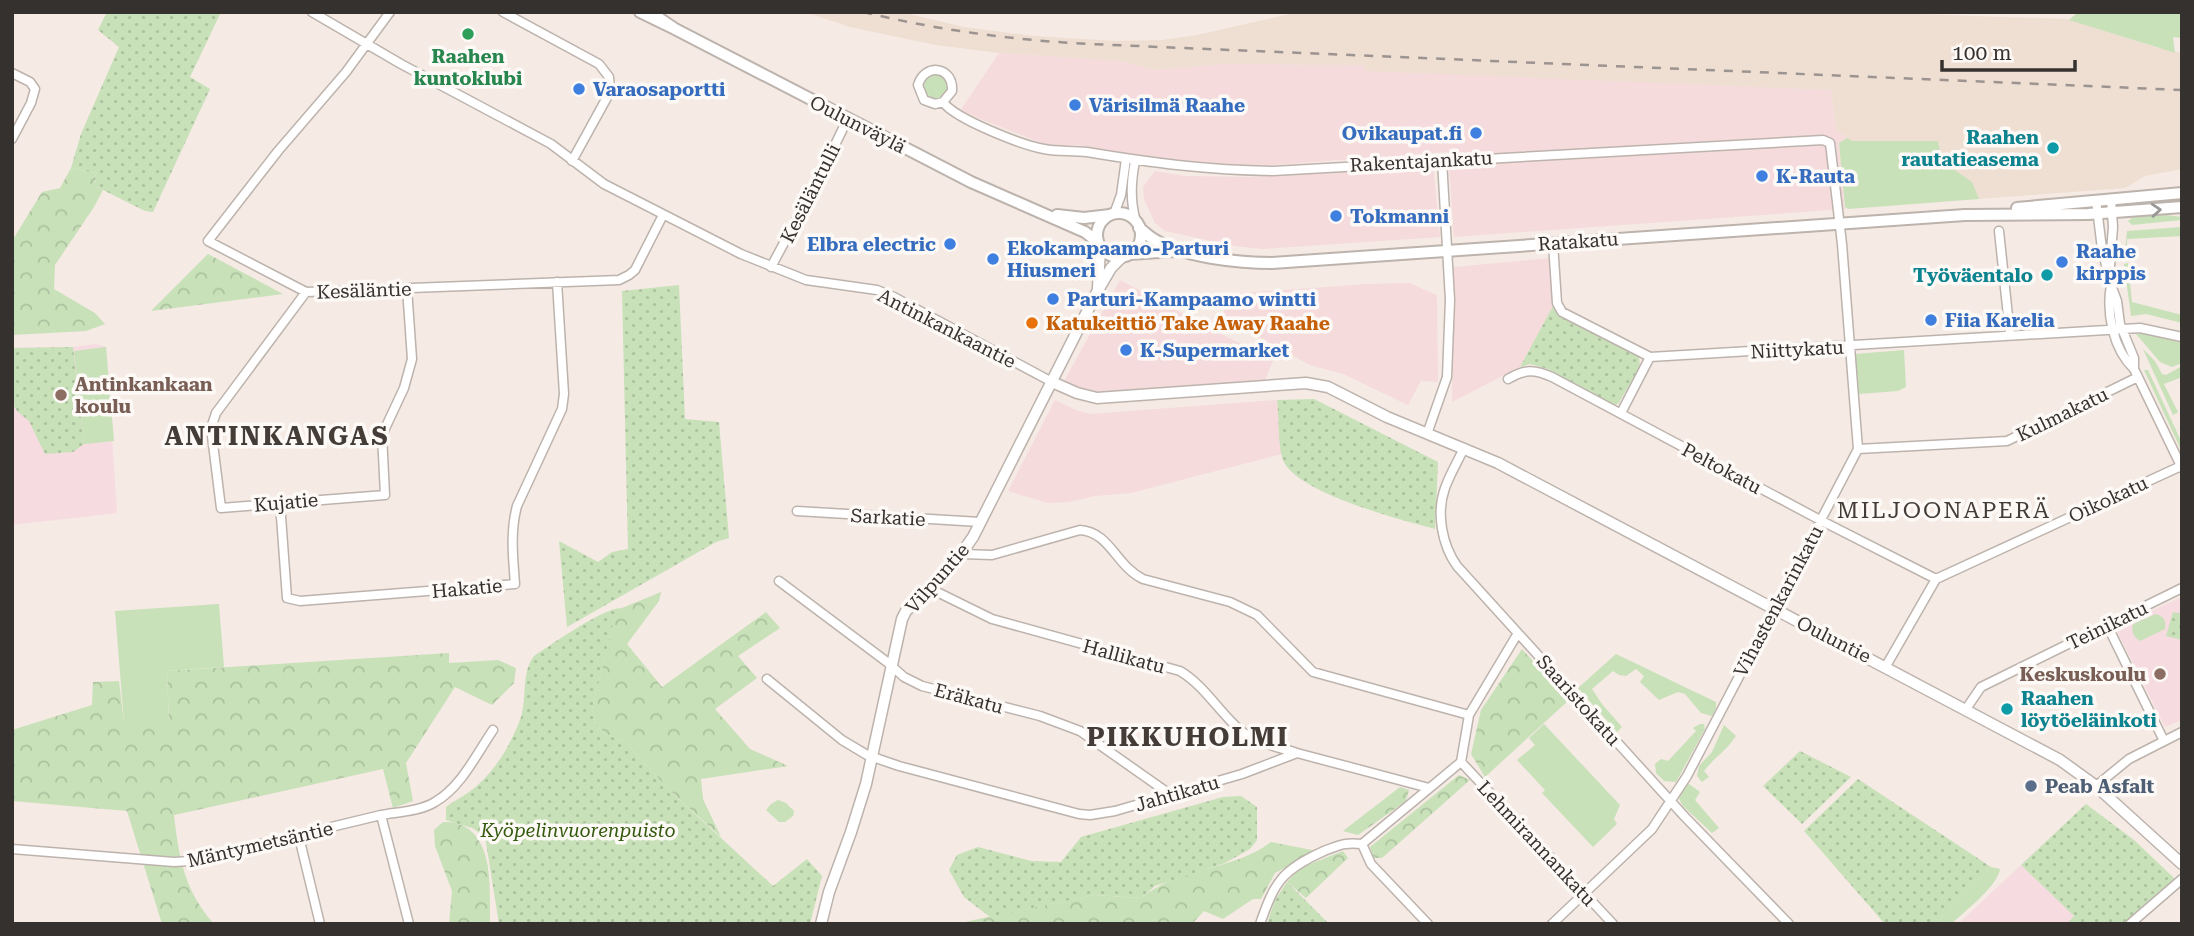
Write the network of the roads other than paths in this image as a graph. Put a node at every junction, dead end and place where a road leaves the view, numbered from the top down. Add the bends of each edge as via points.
1 (312, 12) edge
2 (390, 12) edge
3 (503, 12) edge
4 (640, 12) edge
5 (650, 12) edge
6 (662, 21) junction
7 (367, 45) junction
8 (12, 73) edge
9 (943, 102) junction
10 (848, 118) junction
11 (12, 139) edge
12 (1126, 159) junction
13 (1442, 160) junction
14 (572, 161) junction
15 (1135, 161) junction
16 (2182, 193) edge
17 (2111, 199) junction
18 (2096, 200) junction
19 (2182, 207) edge
20 (1044, 213) junction
21 (2097, 213) junction
22 (2112, 213) junction
23 (1112, 214) junction
24 (663, 215) junction
25 (1965, 215) junction
26 (1840, 223) junction
27 (1137, 225) junction
28 (1999, 231) dead end
29 (1553, 243) junction
30 (1099, 244) junction
31 (1448, 251) junction
32 (1192, 252) junction
33 (1125, 256) junction
34 (771, 267) junction
35 (2109, 273) junction
36 (557, 282) junction
37 (407, 288) junction
38 (306, 292) junction
39 (1097, 292) junction
40 (2118, 329) junction
41 (2010, 335) junction
42 (2182, 337) edge
43 (1848, 346) junction
44 (1650, 358) junction
45 (2136, 373) junction
46 (1508, 379) dead end
47 (1052, 382) junction
48 (1621, 413) junction
49 (1427, 434) junction
50 (1464, 448) junction
51 (1857, 449) junction
52 (2181, 467) edge
53 (280, 503) junction
54 (797, 512) dead end
55 (1820, 520) junction
56 (980, 522) junction
57 (962, 554) junction
58 (1936, 579) junction
59 (779, 581) dead end
60 (2182, 588) edge
61 (931, 589) junction
62 (1773, 608) junction
63 (2107, 625) junction
64 (1518, 633) junction
65 (1886, 666) junction
66 (892, 667) junction
67 (767, 679) dead end
68 (1966, 709) junction
69 (1469, 715) junction
70 (493, 730) dead end
71 (2182, 732) edge
72 (2164, 741) junction
73 (1297, 753) junction
74 (873, 757) junction
75 (1461, 762) junction
76 (2096, 786) junction
77 (1429, 788) junction
78 (1171, 795) junction
79 (1670, 799) junction
80 (381, 815) junction
81 (299, 837) junction
82 (1362, 844) junction
83 (12, 849) edge
84 (2182, 864) edge
85 (2182, 879) edge
86 (1585, 893) junction
87 (320, 924) edge
88 (409, 924) edge
89 (821, 924) edge
90 (1260, 924) edge
91 (1429, 924) edge
92 (1552, 924) edge
93 (1613, 924) edge
94 (1789, 924) edge
95 (2130, 924) edge

1 - 7 street, Antinkankaantie
2 - 7 street, Kesäläntie
3 - 14 street via 599,64 609,77 610,92
4 - 6 main road, Oulunväylä
5 - 6 main road, Oulunväylä
6 - 10 main road, Oulunväylä
7 - 14 street, Antinkankaantie via 551,144
7 - 38 street, Kesäläntie via 208,241
8 - 11 street via 35,89
9 - 9 street, Rakentajankatu via 929,103 920,96 918,85 927,72 938,70 951,80 952,91
9 - 12 street, Rakentajankatu via 958,116 1043,149
10 - 20 main road, Oulunväylä
10 - 34 street, Kesäläntulli
12 - 15 street, Rakentajankatu
12 - 23 street via 1121,195
13 - 15 street, Rakentajankatu via 1273,171
13 - 26 street, Rakentajankatu via 1823,139 1832,146
13 - 31 street
14 - 24 street, Antinkankaantie
15 - 27 street via 1131,200
16 - 17 main road, Ratakatu
17 - 18 main road, Ratakatu
17 - 22 street
18 - 21 street
18 - 25 main road, Ratakatu
22 -> 19 main road, Ratakatu
20 - 23 main road, Oulunväylä via 1084,218
20 - 30 main road, Oulunväylä via 1085,232
21 - 22 main road, Ratakatu
21 - 25 main road, Ratakatu
21 - 35 street
22 - 35 street
23 - 27 main road via 1126,215
23 - 30 main road via 1098,229
24 - 34 street, Antinkankaantie
24 - 36 street, Kesäläntie via 629,275
25 - 26 main road, Ratakatu
26 - 29 main road, Ratakatu
26 - 43 street
27 - 32 main road, Ratakatu via 1156,241
27 - 33 main road via 1140,240
28 - 41 street
29 - 31 main road, Ratakatu
29 - 44 street via 1559,308
30 - 33 main road via 1107,253
30 - 39 street, Vilpuntie
31 - 32 main road, Ratakatu via 1272,263
31 - 49 street via 1447,377
32 - 33 main road, Ratakatu
33 - 39 street, Vilpuntie via 1111,268
34 - 47 street, Antinkankaantie via 806,280 877,290
35 - 40 street
36 - 37 street, Kesäläntie
36 - 53 street, Hakatie via 562,409 513,518 515,584 300,601 288,598
37 - 38 street, Kesäläntie
37 - 53 street, Kujatie via 412,359 382,435 385,495
38 - 53 street, Kujatie via 216,413 211,428 221,508
39 - 47 street, Vilpuntie
40 - 41 street, Niittykatu
40 - 42 street, Niittykatu
40 - 45 street via 2128,363
41 - 43 street, Niittykatu
43 - 44 street, Niittykatu
43 - 51 street
44 - 48 street
45 - 51 street, Kulmakatu via 2007,441
45 - 52 street
46 - 48 street, Peltokatu via 1526,370 1541,372
47 - 49 street, Antinkankaantie via 1097,398 1317,384
47 - 56 street, Vilpuntie
48 - 55 street, Peltokatu
49 - 50 street, Antinkankaantie
50 - 62 street, Ouluntie
50 - 64 street, Saaristokatu via 1443,495 1444,542 1457,566
51 - 55 street, Vihastenkarinkatu
52 - 58 street, Oikokatu
54 - 56 street, Sarkatie
55 - 58 street, Peltokatu
55 - 62 street, Vihastenkarinkatu
56 - 57 street, Vilpuntie
57 - 61 street, Vilpuntie
57 - 69 street via 992,555 1090,531 1099,535 1132,574 1230,602 1257,615 1312,672
58 - 65 street
59 - 66 street, Eräkatu
60 - 63 street, Teinikatu
61 - 66 street, Vilpuntie via 902,619
61 - 73 street, Hallikatu via 992,619 1180,671 1247,735
62 - 65 street, Ouluntie
62 - 79 street, Vihastenkarinkatu via 1687,776
63 - 68 street, Teinikatu via 1981,687
63 - 72 street
64 - 69 street
64 - 79 street, Saaristokatu
65 - 68 street, Ouluntie
66 - 74 street, Vilpuntie
66 - 78 street, Eräkatu via 922,686 1040,716 1080,732
67 - 74 street, Jahtikatu via 842,740
68 - 76 street, Ouluntie via 2060,760
69 - 75 street
70 - 80 street, Mäntymetsäntie via 459,784 433,804
71 - 72 street
72 - 76 street via 2129,759
73 - 77 street
73 - 78 street, Jahtikatu
74 - 78 street, Jahtikatu via 1090,816
74 - 89 street, Vilpuntie
75 - 77 street
75 - 86 street, Lehmirannankatu
76 - 84 street, Ouluntie
77 - 82 street
79 - 86 street, Vihastenkarinkatu via 1652,829
79 - 94 street, Saaristokatu
80 - 81 street, Mäntymetsäntie
80 - 88 street
81 - 83 street, Mäntymetsäntie via 174,862
81 - 87 street
82 - 90 street via 1346,842 1298,863 1271,894
82 - 91 street via 1371,864
85 - 95 street
86 - 92 street, Vihastenkarinkatu
86 - 93 street, Lehmirannankatu

